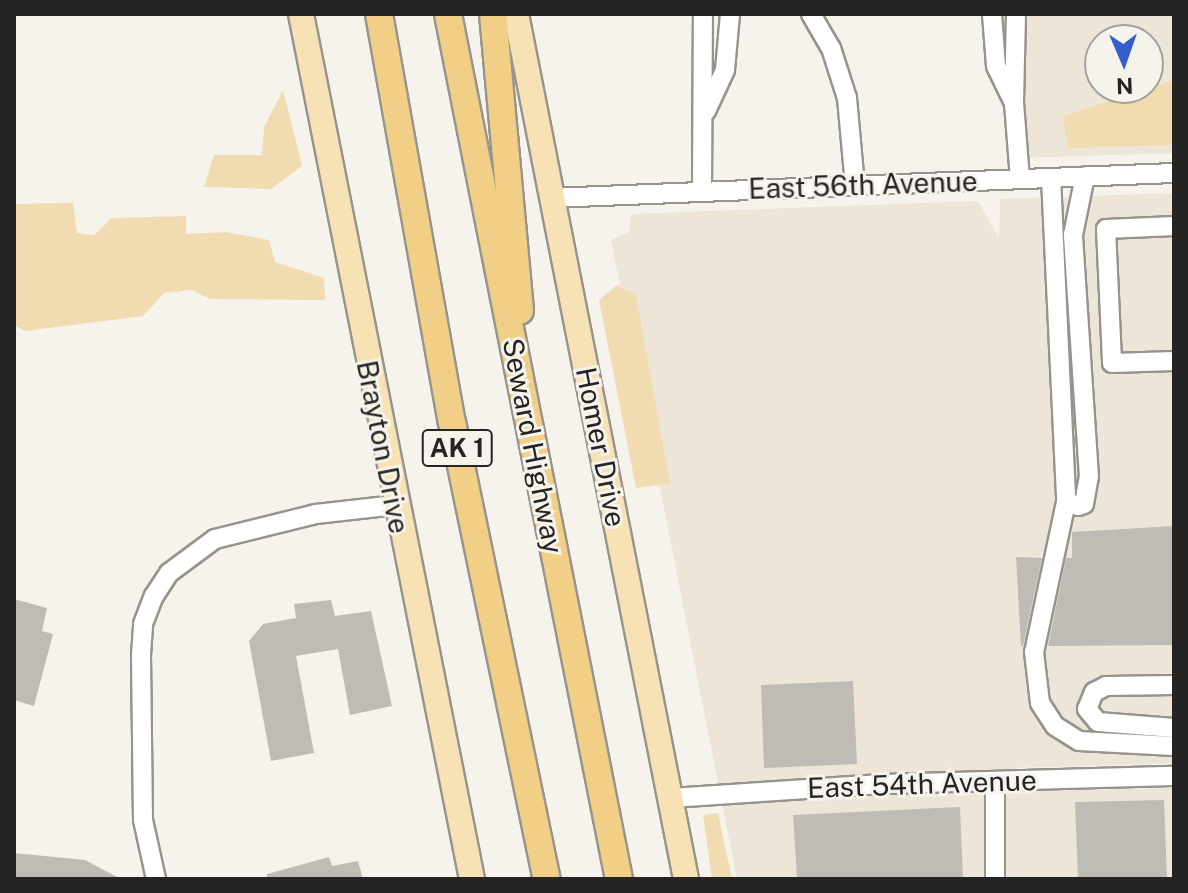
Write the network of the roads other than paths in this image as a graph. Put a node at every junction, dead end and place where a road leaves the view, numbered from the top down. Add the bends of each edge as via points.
1 (301, 14) edge
2 (376, 14) edge
3 (448, 14) edge
4 (493, 14) edge
5 (516, 14) edge
6 (703, 14) edge
7 (730, 14) edge
8 (811, 14) edge
9 (992, 14) edge
10 (1016, 14) edge
11 (1014, 103) junction
12 (703, 117) junction
13 (1174, 173) edge
14 (1085, 176) junction
15 (1051, 178) junction
16 (1020, 179) junction
17 (855, 186) junction
18 (702, 192) junction
19 (551, 198) junction
20 (1174, 226) edge
21 (1174, 361) edge
22 (532, 438) junction
23 (1066, 502) junction
24 (395, 505) junction
25 (1174, 685) edge
26 (1174, 728) edge
27 (1174, 746) edge
28 (1174, 776) edge
29 (995, 781) junction
30 (671, 798) junction
31 (156, 879) edge
32 (472, 879) edge
33 (547, 879) edge
34 (619, 879) edge
35 (686, 879) edge
36 (995, 879) edge

1 - 24 main road, Brayton Drive
2 - 33 highway, AK 1
3 - 22 highway, Seward Highway / AK 1
4 - 22 highway
5 - 19 main road, Homer Drive
6 - 12 street
7 - 12 street via 725,70
8 - 17 street via 831,48 847,98
9 - 11 street via 996,66
10 - 11 street
11 - 16 street
12 - 18 street
13 - 14 street, East 56th Avenue
14 - 15 street, East 56th Avenue
14 - 23 street via 1073,235 1088,491 1084,504
15 - 16 street, East 56th Avenue
15 - 23 street
16 - 17 street, East 56th Avenue
17 - 18 street, East 56th Avenue
18 - 19 street, East 56th Avenue
19 - 30 main road, Homer Drive
20 - 21 street via 1106,229 1112,363
22 - 34 highway, Seward Highway / AK 1
23 - 27 street via 1034,652 1040,703 1055,726 1079,741
24 - 31 street via 316,514 215,539 169,573 154,596 143,624 141,655 143,820
24 - 32 main road, Brayton Drive
25 - 26 street via 1106,686 1094,692 1087,709 1098,722
28 - 29 street, East 54th Avenue
29 - 30 street, East 54th Avenue
29 - 36 street
30 - 35 main road, Homer Drive

